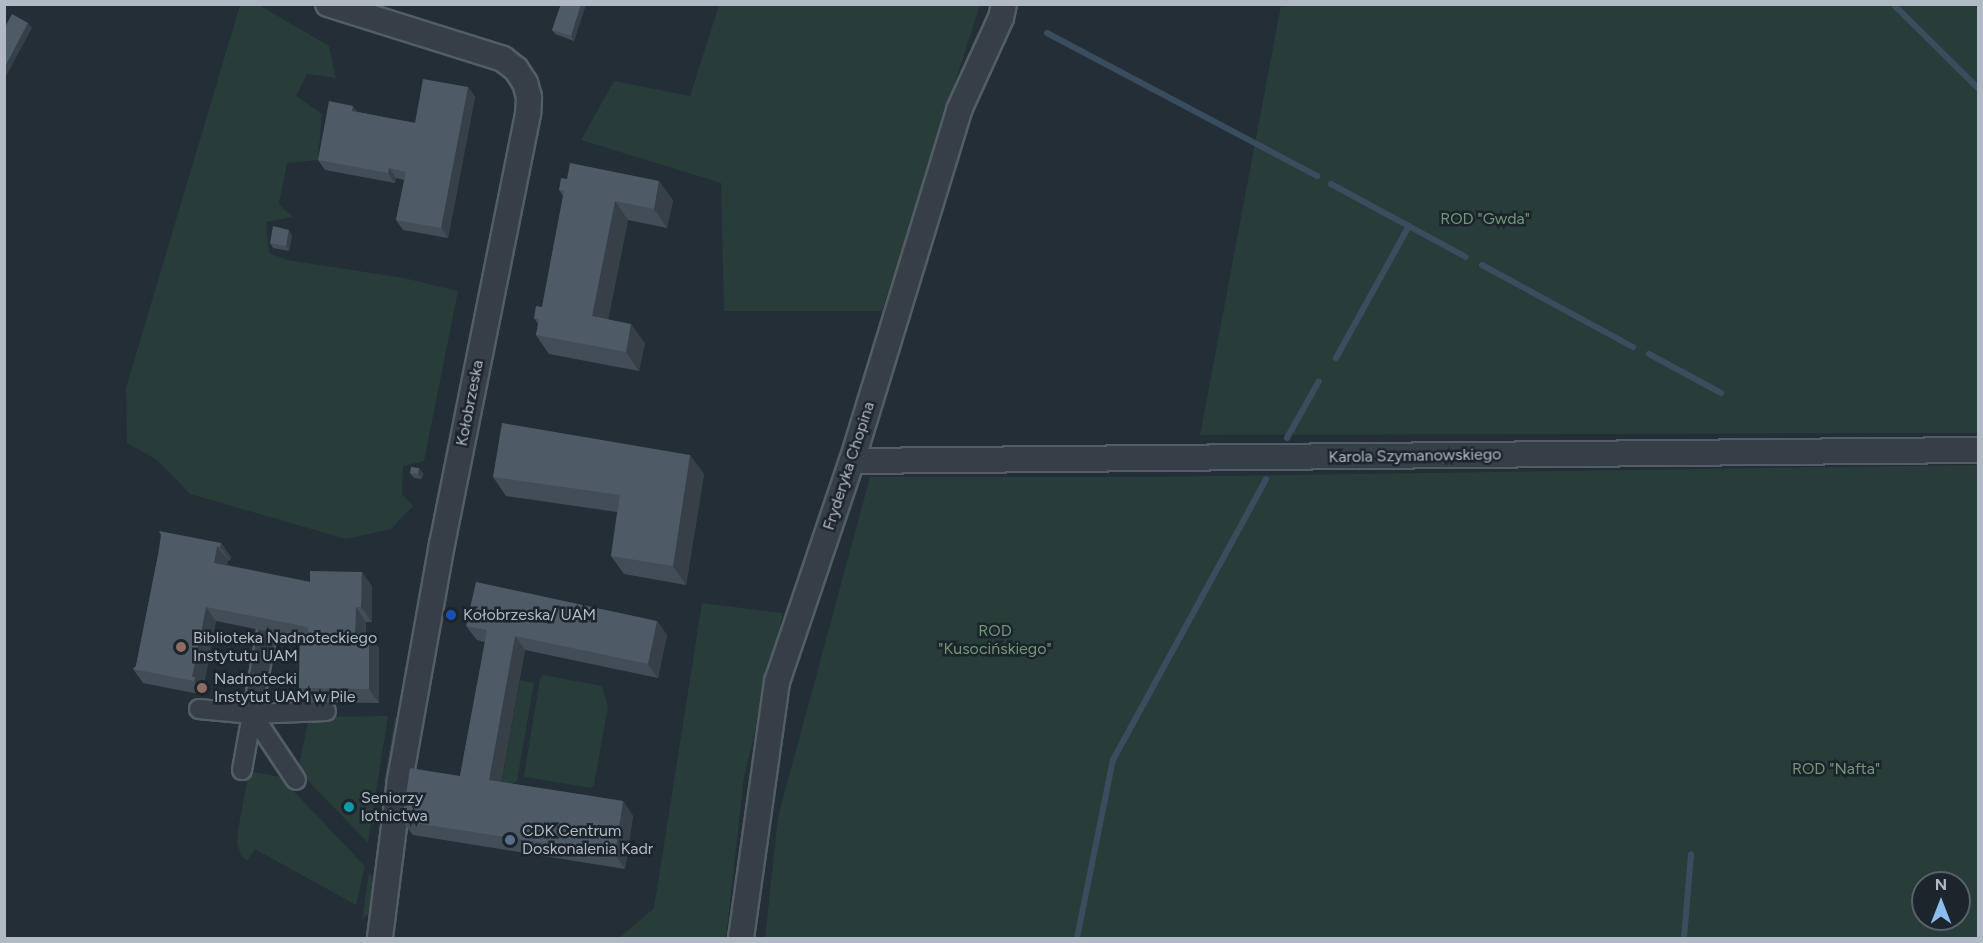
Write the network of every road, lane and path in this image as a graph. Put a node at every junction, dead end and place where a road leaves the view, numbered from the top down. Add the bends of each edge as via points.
1 (328, 4) edge
2 (1004, 4) edge
3 (1978, 450) edge
4 (852, 462) junction
5 (267, 632) edge
6 (199, 709) dead end
7 (326, 711) dead end
8 (252, 714) junction
9 (242, 770) dead end
10 (296, 780) dead end
11 (380, 939) edge
12 (741, 939) edge

1 - 11 street, Kołobrzeska via 503,59 516,69 529,97 400,779
2 - 4 street, Fryderyka Chopina via 1002,18 959,110
3 - 4 street, Karola Szymanowskiego
4 - 12 street, Fryderyka Chopina via 777,682
5 - 8 street
6 - 8 street
7 - 8 street
8 - 9 street
8 - 10 street

